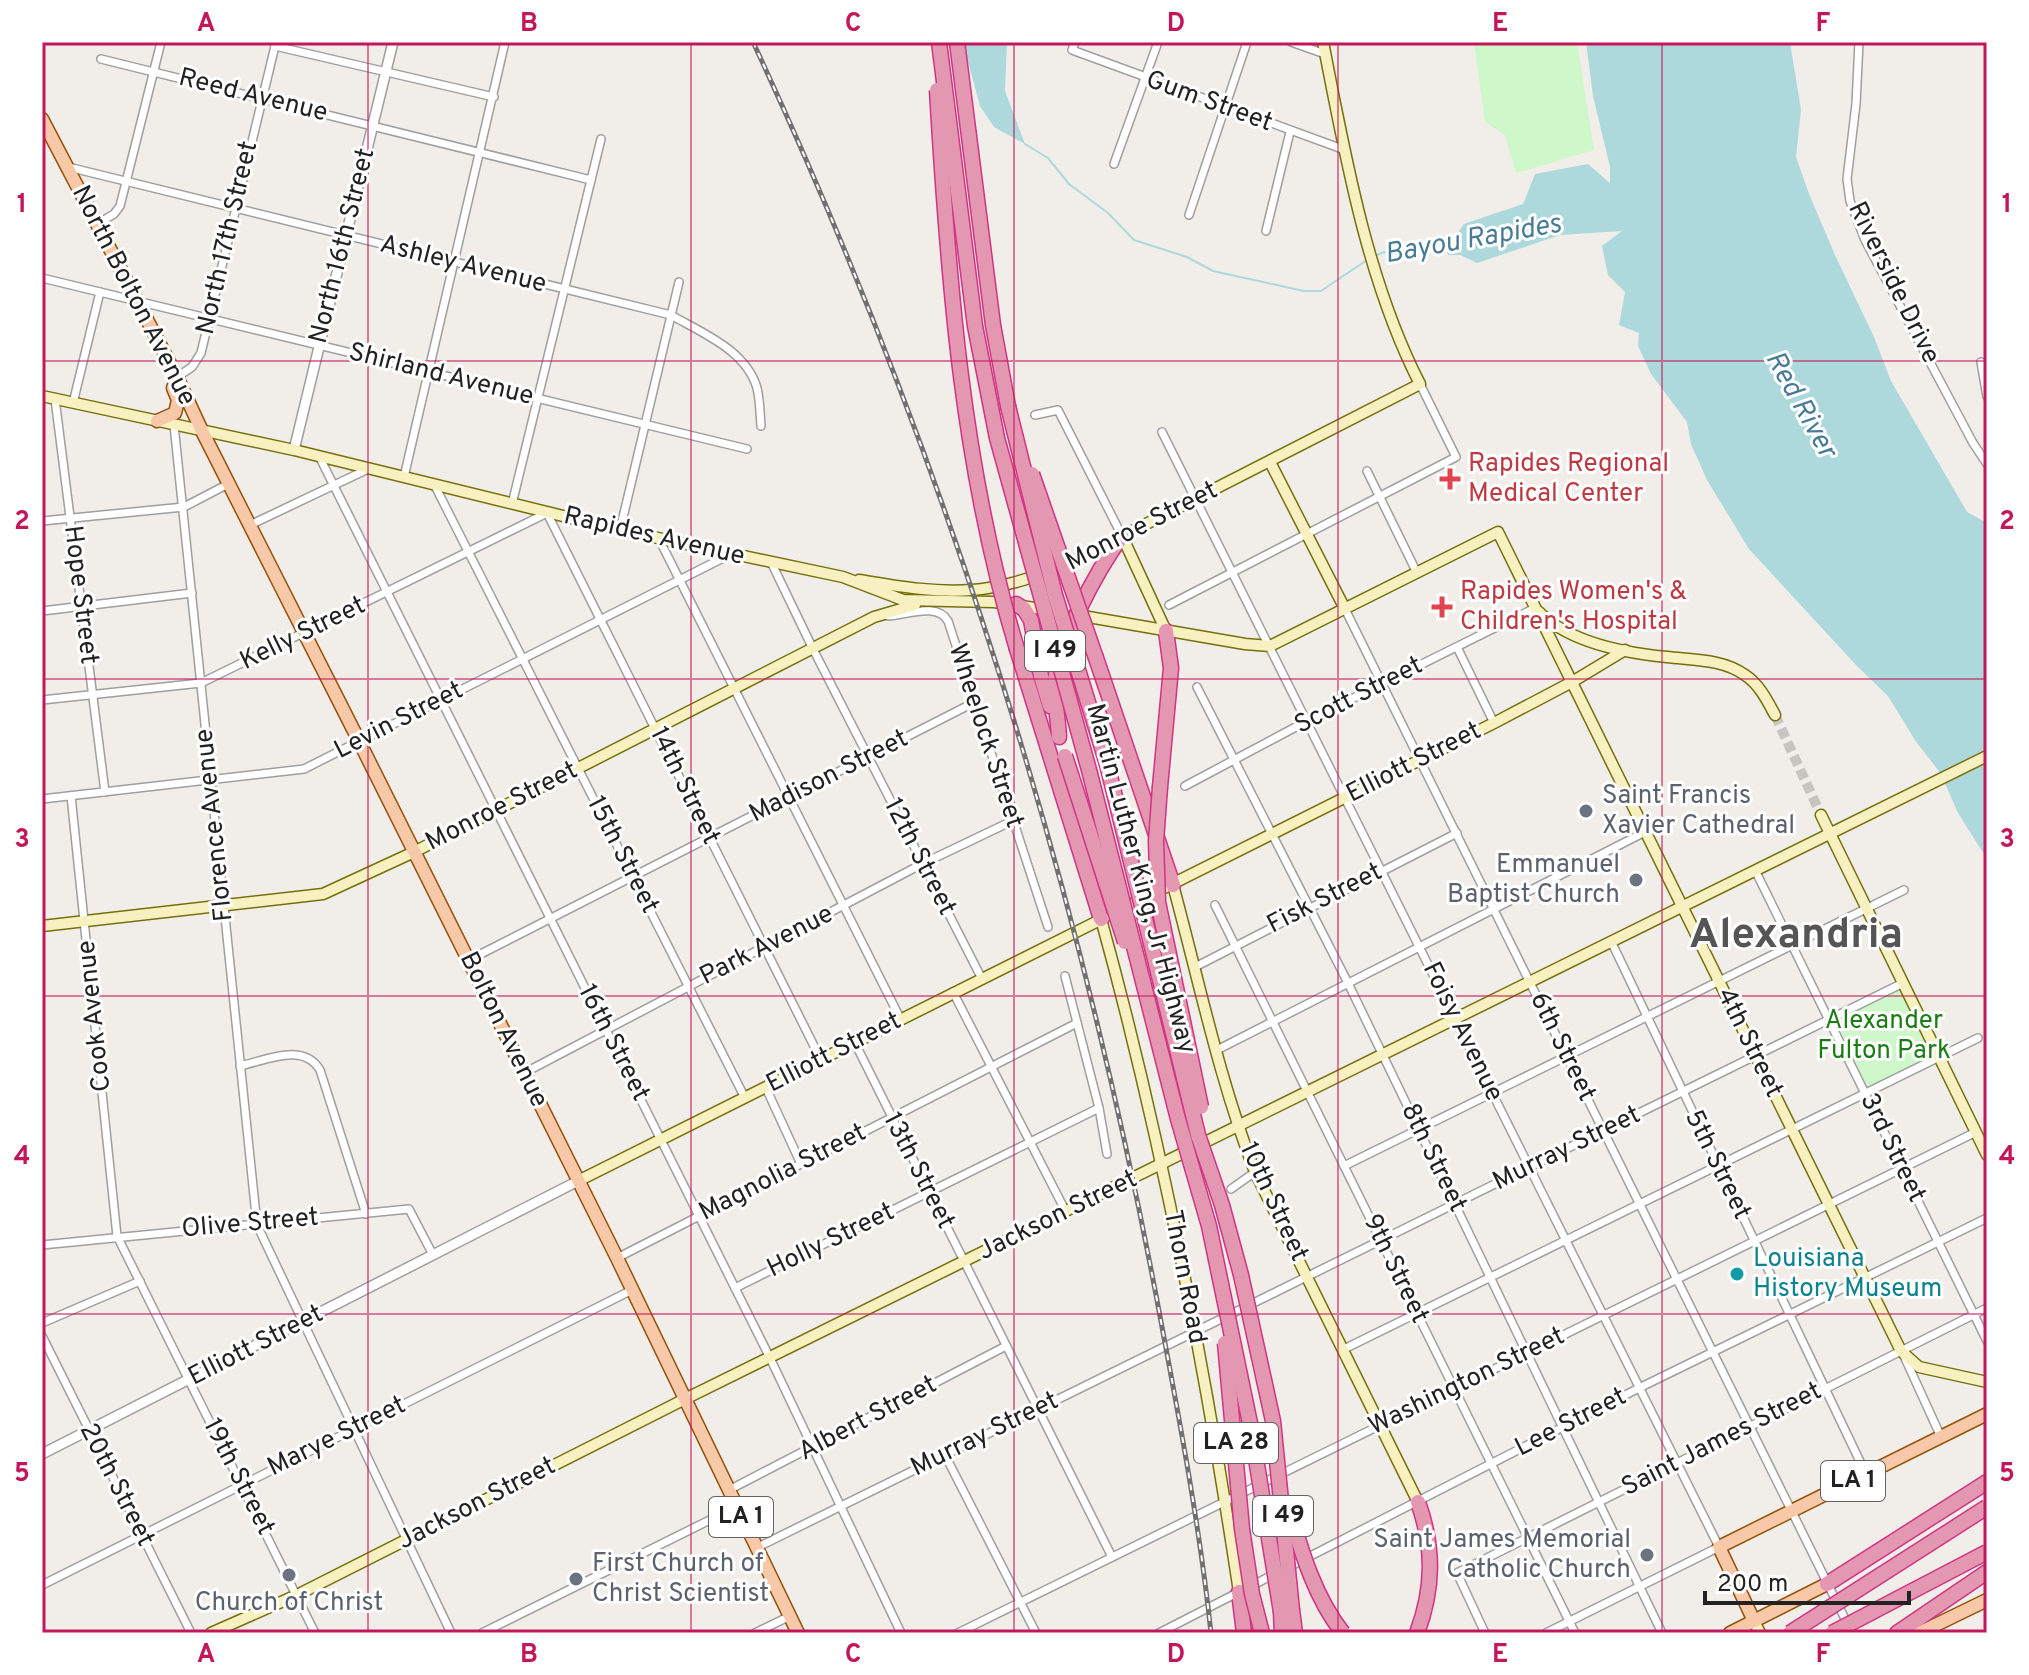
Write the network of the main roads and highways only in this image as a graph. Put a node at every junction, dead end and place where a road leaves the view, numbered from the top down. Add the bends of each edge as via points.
1 (936, 42) edge
2 (957, 42) edge
3 (1323, 42) edge
4 (42, 119) edge
5 (177, 377) junction
6 (42, 396) edge
7 (1008, 406) junction
8 (157, 421) junction
9 (202, 431) junction
10 (1270, 462) junction
11 (1122, 536) junction
12 (843, 577) junction
13 (937, 602) junction
14 (1016, 604) junction
15 (1535, 608) junction
16 (1345, 609) junction
17 (1077, 615) junction
18 (1166, 631) junction
19 (1625, 650) junction
20 (1572, 682) junction
21 (1775, 715) tunnel mouth
22 (1059, 737) junction
23 (1987, 756) edge
24 (1821, 815) tunnel mouth
25 (1829, 833) junction
26 (414, 852) junction
27 (1173, 885) junction
28 (1682, 906) junction
29 (1101, 919) junction
30 (42, 926) edge
31 (1154, 1026) junction
32 (1237, 1127) junction
33 (1198, 1135) junction
34 (1987, 1155) edge
35 (1161, 1164) junction
36 (578, 1181) junction
37 (1215, 1251) junction
38 (1987, 1382) edge
39 (685, 1399) junction
40 (1987, 1414) edge
41 (1273, 1421) junction
42 (1980, 1486) edge
43 (1418, 1502) joint
44 (1987, 1507) edge
45 (1987, 1552) edge
46 (1987, 1572) edge
47 (1827, 1584) joint
48 (1239, 1592) joint
49 (1987, 1600) edge
50 (1286, 1611) junction
51 (1757, 1627) edge
52 (1941, 1629) edge
53 (211, 1633) edge
54 (798, 1633) edge
55 (1244, 1633) edge
56 (1262, 1633) edge
57 (1282, 1633) edge
58 (1295, 1633) edge
59 (1343, 1633) edge
60 (1417, 1633) edge
61 (1730, 1633) edge
62 (1790, 1633) edge
63 (1832, 1633) edge
64 (1897, 1633) edge
65 (1919, 1633) edge

1 - 29 highway, bridge via 950,278 967,419 1017,649
1 - 31 highway, Martin Luther King, Jr Highway / I 49, bridge via 975,326 997,438
2 - 7 highway, Martin Luther King, Jr Highway / I 49
3 - 10 main road, Monroe Street via 1364,225 1403,351 1420,384
4 - 5 main road, North Bolton Avenue
5 - 8 main road via 173,388 178,406 171,416
5 - 9 main road, North Bolton Avenue
6 - 8 main road, Rapides Avenue
7 - 27 highway, bridge
7 - 33 highway, Martin Luther King, Jr Highway / I 49, bridge via 1055,595 1107,764
8 - 9 main road, Rapides Avenue
9 - 12 main road, Rapides Avenue
9 - 26 main road, Bolton Avenue
10 - 11 main road, Monroe Street
10 - 16 main road, 6th Street
11 - 12 main road, Monroe Street via 1058,569 981,589 912,589
11 - 17 highway
11 - 18 main road
12 - 13 main road, Rapides Avenue via 903,600
13 - 14 main road, Rapides Avenue
13 - 26 main road, Monroe Street via 874,617
14 - 17 main road, Rapides Avenue
14 - 22 highway via 1031,620
15 - 16 main road, 4th Street via 1498,532
15 - 19 main road via 1562,629
15 - 20 main road, 4th Street
16 - 18 main road, Rapides Avenue via 1270,646
17 - 18 main road, Rapides Avenue
17 - 22 highway via 1055,686
18 - 33 highway, bridge via 1171,668 1156,841 1158,902 1203,1119
19 - 20 main road, Elliott Street
19 - 21 main road via 1736,669 1754,682
20 - 27 main road, Elliott Street
20 - 28 main road, 4th Street
22 - 31 highway, bridge
23 - 25 main road, Jackson Street
24 - 25 main road
25 - 28 main road, Jackson Street
25 - 34 main road
26 - 30 main road, Monroe Street via 323,894
26 - 36 main road, Bolton Avenue
27 - 29 main road, Elliott Street
27 - 32 main road, 10th Street
28 - 32 main road, Jackson Street
28 - 38 main road, 4th Street via 1901,1351 1926,1369
29 - 35 main road, Thorn Road
29 - 36 main road, Elliott Street
31 - 37 highway, Martin Luther King, Jr Highway / I 49, bridge
32 - 35 main road, Jackson Street
32 - 43 main road, 10th Street
33 - 41 highway, Martin Luther King, Jr Highway / I 49, bridge via 1241,1275
35 - 39 main road, Jackson Street
35 - 48 main road, Thorn Road
36 - 39 main road, Bolton Avenue
37 - 50 highway, Martin Luther King, Jr Highway / I 49, bridge
37 - 56 highway, LA 28, bridge via 1242,1529
39 - 53 main road, Jackson Street
39 - 54 main road, Bolton Avenue / LA 1
40 - 51 main road, Foisy Avenue / LA 1 via 1719,1547
41 - 50 highway, Martin Luther King, Jr Highway / I 49, bridge
41 - 59 highway, LA 28, bridge via 1297,1535 1320,1595
42 - 47 highway
43 - 60 highway via 1431,1560
44 - 62 highway, bridge
45 - 63 highway, bridge
46 - 64 highway
47 - 51 main road
48 - 55 highway
49 - 52 main road
50 - 57 highway, Martin Luther King, Jr Highway / I 49
50 - 58 highway, Martin Luther King, Jr Highway / I 49
51 - 61 main road
52 - 65 main road

